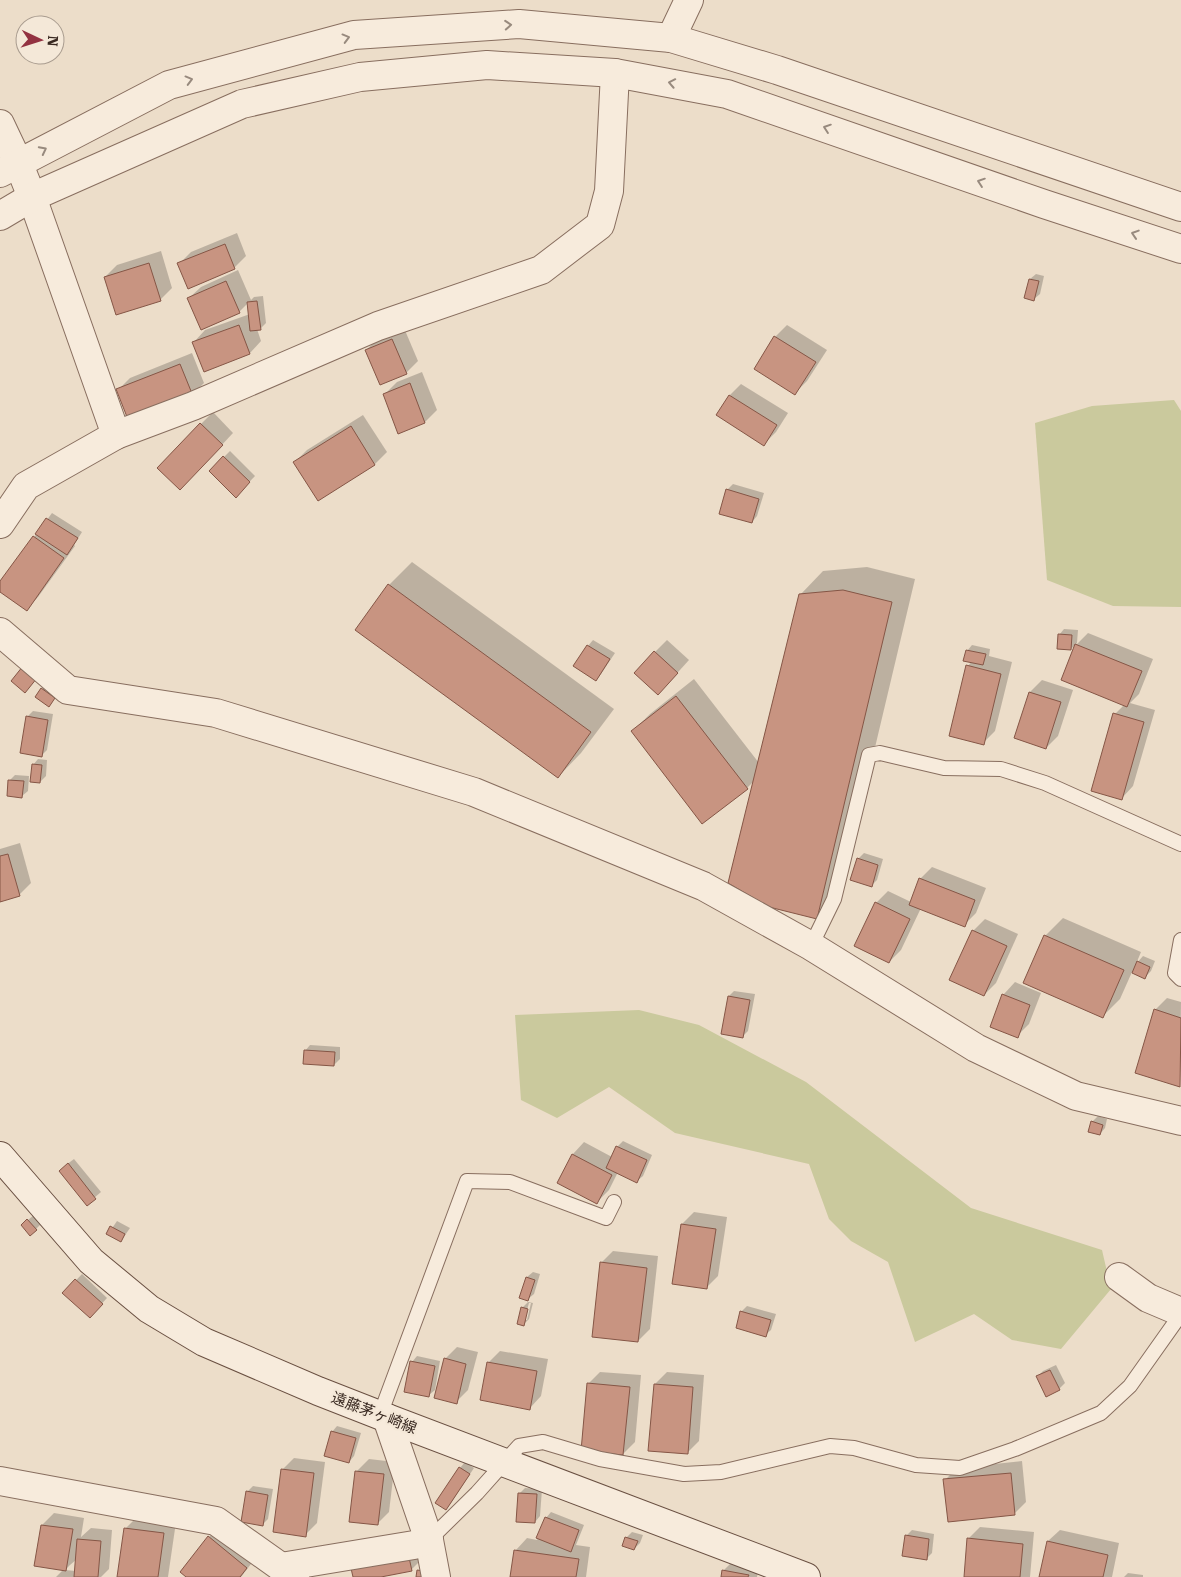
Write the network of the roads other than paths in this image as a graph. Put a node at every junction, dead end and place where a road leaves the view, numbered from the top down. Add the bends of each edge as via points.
1 (688, 0) edge
2 (671, 38) junction
3 (615, 73) junction
4 (0, 124) edge
5 (9, 168) edge
6 (32, 197) junction
7 (1181, 207) edge
8 (0, 216) edge
9 (1181, 250) edge
10 (116, 435) junction
11 (0, 524) edge
12 (0, 632) edge
13 (1181, 844) edge
14 (1181, 940) edge
15 (811, 946) junction
16 (1181, 979) edge
17 (1181, 1121) edge
18 (0, 1156) edge
19 (614, 1202) dead end
20 (1119, 1277) dead end
21 (1181, 1313) edge
22 (383, 1416) junction
23 (503, 1462) junction
24 (0, 1481) edge
25 (429, 1540) junction
26 (288, 1572) edge
27 (436, 1577) edge
28 (806, 1577) edge

1 - 2 street
5 -> 2 street via 169,85 354,35 519,24
2 - 7 street via 777,70
3 - 6 street via 487,65 360,76 242,104
9 -> 3 street via 727,94
3 - 10 street via 609,191 600,225 541,270 378,326 193,406
4 - 5 street
5 - 6 street
6 - 8 street
6 - 10 street
10 - 11 street via 26,486
12 - 15 street via 68,690 216,713 474,792 703,886
13 - 15 lane via 1045,783 1001,769 944,768 880,753 869,754 834,899
14 - 16 lane via 1175,973
15 - 17 street via 976,1048 1076,1096
18 - 22 street, 遠藤茅ヶ崎線 via 91,1261 149,1309 204,1342
19 - 22 lane via 606,1218 510,1182 467,1181
20 - 21 street via 1148,1298
21 - 23 lane via 1130,1386 1101,1413 960,1468 916,1465 854,1448 830,1446 721,1472 684,1474 600,1459 543,1442 519,1446
22 - 23 street, 遠藤茅ヶ崎線
22 - 25 street
23 - 25 lane via 477,1494
23 - 28 street, 遠藤茅ヶ崎線
24 - 26 street via 216,1521
25 - 26 street
25 - 27 street

